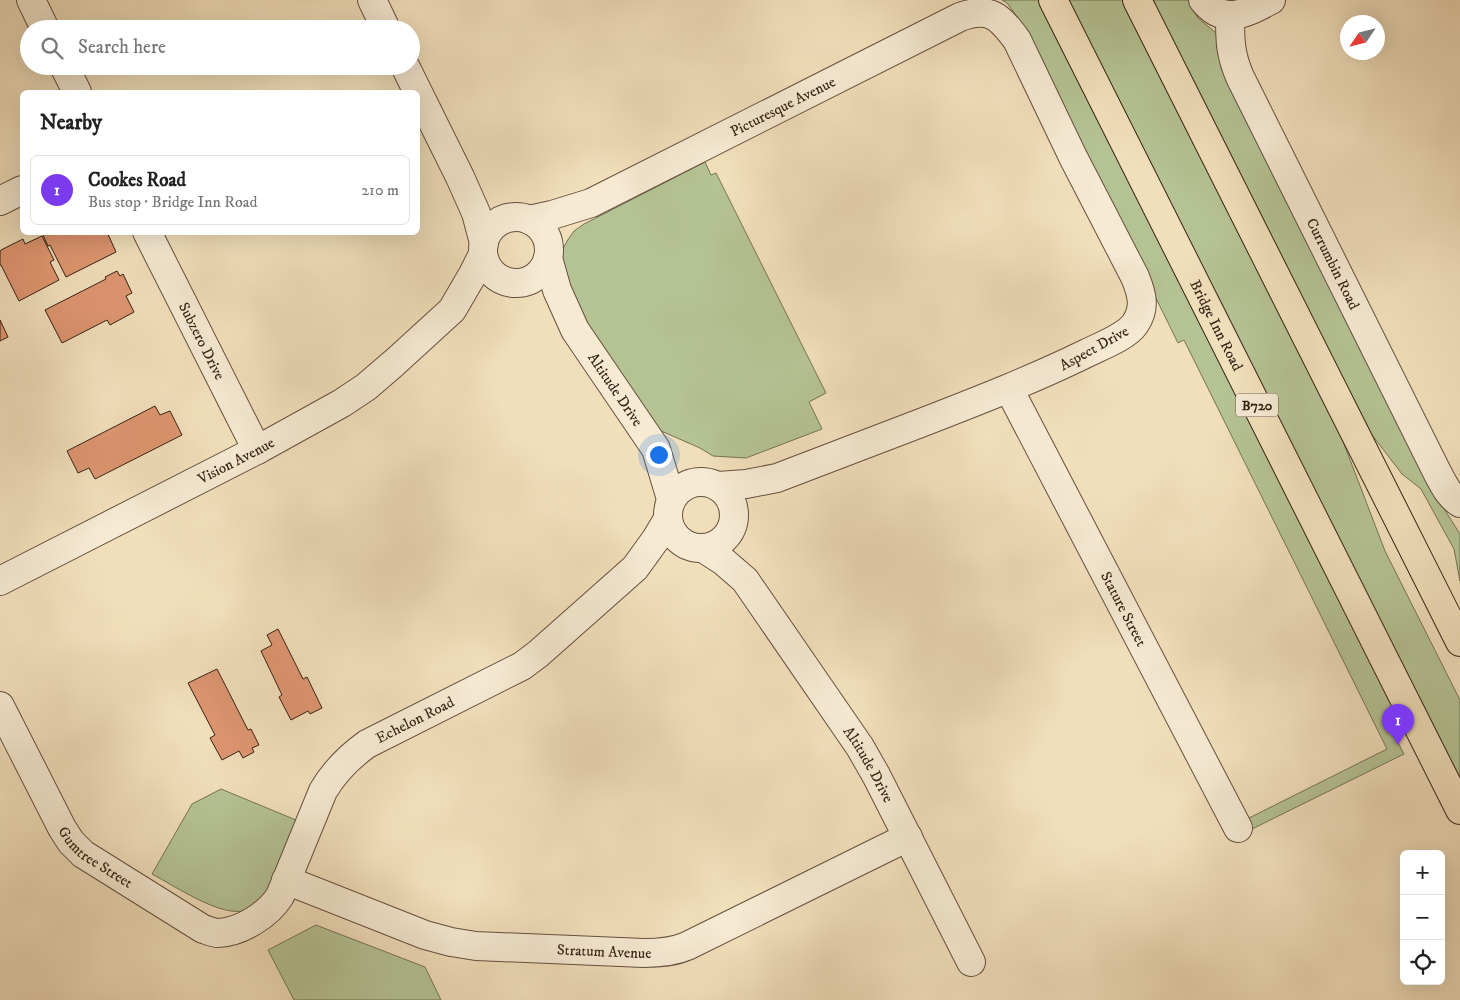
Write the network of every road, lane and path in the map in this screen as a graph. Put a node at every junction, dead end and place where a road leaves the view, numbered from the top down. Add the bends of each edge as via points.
1 (31, 0) edge
2 (372, 0) edge
3 (1054, 0) edge
4 (1137, 0) edge
5 (1203, 0) edge
6 (1271, 0) edge
7 (984, 8) edge
8 (1230, 15) junction
9 (41, 20) edge
10 (382, 20) edge
11 (68, 75) edge
12 (410, 75) edge
13 (76, 90) edge
14 (417, 90) edge
15 (420, 96) edge
16 (460, 176) junction
17 (20, 191) edge
18 (0, 201) edge
19 (591, 204) junction
20 (520, 219) junction
21 (149, 235) edge
22 (483, 248) junction
23 (548, 253) junction
24 (517, 283) junction
25 (452, 310) junction
26 (575, 330) junction
27 (1009, 390) junction
28 (656, 449) junction
29 (257, 450) junction
30 (777, 478) junction
31 (707, 484) junction
32 (1460, 503) edge
33 (670, 509) junction
34 (733, 522) junction
35 (696, 547) junction
36 (635, 568) junction
37 (745, 580) junction
38 (0, 581) edge
39 (1460, 642) edge
40 (0, 706) edge
41 (1460, 810) edge
42 (1238, 828) dead end
43 (908, 837) junction
44 (286, 880) junction
45 (254, 921) joint
46 (971, 962) dead end

1 - 9 street
2 - 10 street
3 - 41 main road, Bridge Inn Road / B720
4 - 39 main road
5 - 8 street via 1214,10
6 - 8 street via 1248,12
7 - 19 street, Picturesque Avenue via 960,17
7 - 27 street, Aspect Drive via 1007,26 1017,40 1135,277 1142,304 1134,326 1126,332
8 - 32 street, Currumbin Road via 1230,47 1240,77 1438,474
11 - 13 street
12 - 14 street
15 - 16 street
16 - 20 street
16 - 22 street via 476,213
17 - 18 street
19 - 20 street, Picturesque Avenue via 552,215
19 - 23 street, Picturesque Avenue via 568,224
20 - 22 street via 502,220 494,226
20 - 23 street via 536,224 542,231
21 - 29 street, Subzero Drive
22 - 24 street via 486,265 493,273 501,280
22 - 25 street, Vision Avenue via 473,274
23 - 24 street via 538,274 531,280
23 - 26 street, Altitude Drive via 556,290
24 - 25 street, Vision Avenue via 486,293
24 - 26 street, Altitude Drive via 551,307
25 - 29 street, Vision Avenue via 366,387 342,404
26 - 28 street, Altitude Drive
27 - 30 street, Aspect Drive
27 - 42 street, Stature Street
28 - 31 street, Altitude Drive
28 - 33 street, Altitude Drive
29 - 38 street, Vision Avenue
30 - 31 street, Aspect Drive via 746,484
30 - 34 street, Aspect Drive via 755,495
31 - 33 street via 686,485 678,491
31 - 34 street via 726,493 733,503
33 - 35 street via 670,528 675,536 681,542
33 - 36 street, Echelon Road via 656,539
34 - 35 street via 727,537 720,543
34 - 37 street, Altitude Drive
35 - 36 street, Echelon Road via 668,553
35 - 37 street, Altitude Drive via 723,561
36 - 44 street, Echelon Road via 522,666 367,744 348,758 323,791
37 - 43 street, Altitude Drive via 860,747
40 - 45 street, Gumtree Street via 62,828 83,854 203,929 216,933 230,931
43 - 44 street, Stratum Avenue via 687,946 665,953 476,946 451,942 425,935
43 - 46 street, Altitude Drive
44 - 45 street, Echelon Road via 275,903

